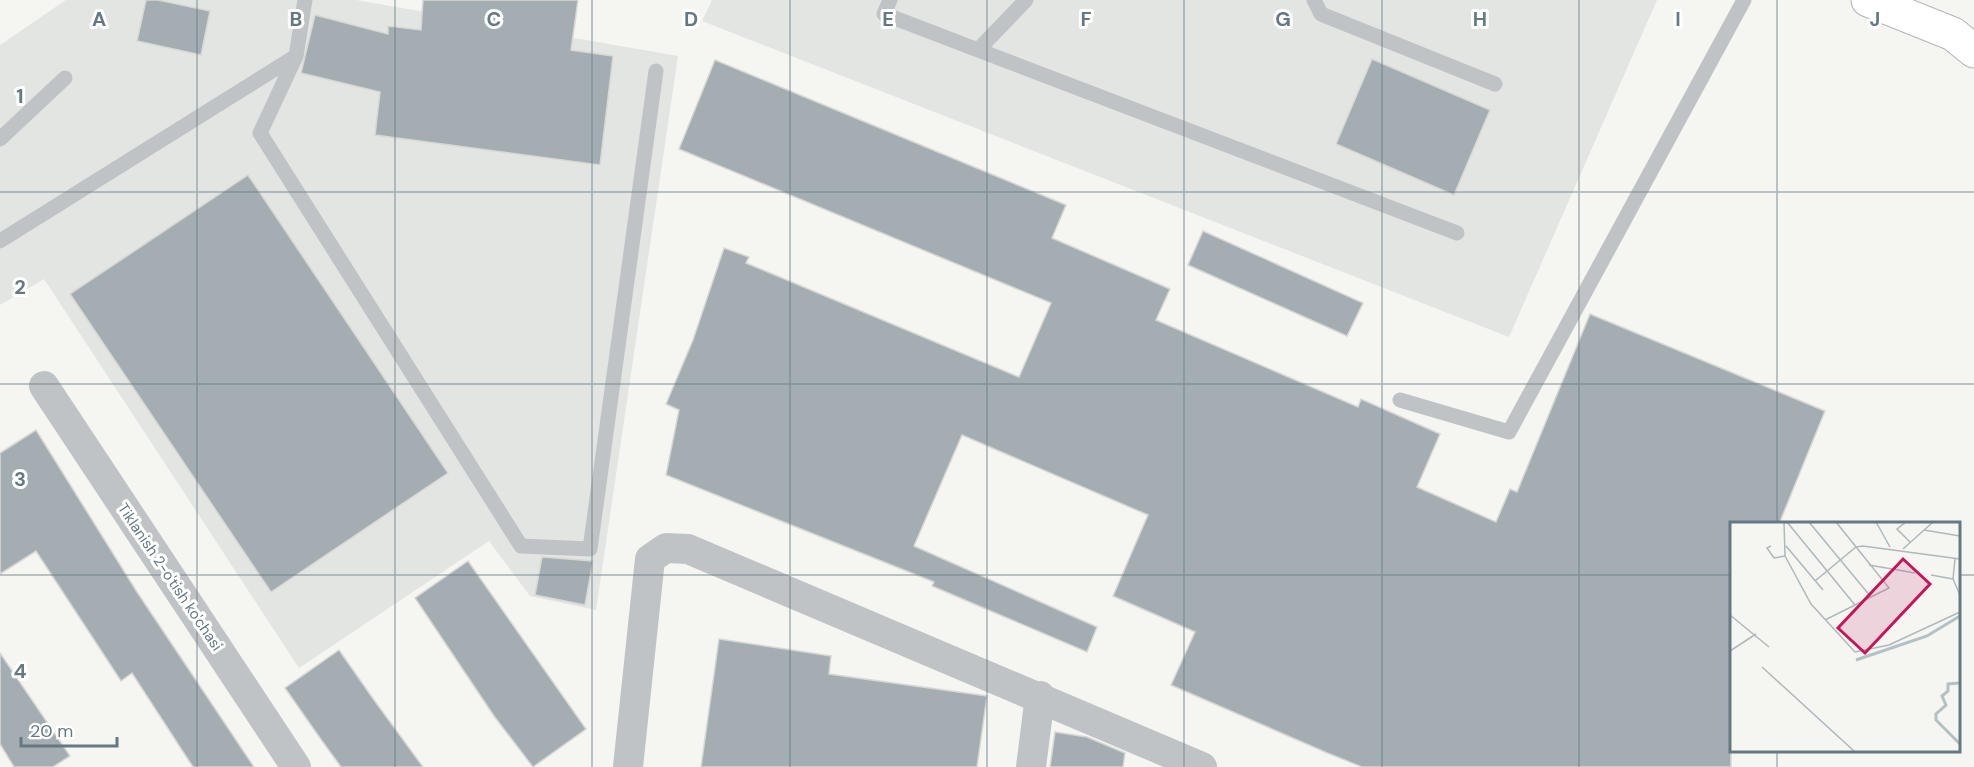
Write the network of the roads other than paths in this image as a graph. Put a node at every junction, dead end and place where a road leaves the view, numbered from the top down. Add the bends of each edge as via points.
1 (305, 0) edge
2 (890, 0) edge
3 (1026, 0) edge
4 (1314, 0) edge
5 (1744, 0) edge
6 (1868, 0) edge
7 (1967, 41) edge
8 (978, 50) junction
9 (296, 56) junction
10 (656, 71) dead end
11 (65, 78) dead end
12 (1495, 84) dead end
13 (0, 139) edge
14 (1457, 233) dead end
15 (0, 241) edge
16 (44, 386) dead end
17 (1400, 400) dead end
18 (1040, 696) junction
19 (296, 767) edge
20 (628, 767) edge
21 (1031, 767) edge
22 (1202, 767) edge

1 - 9 lane
2 - 8 lane via 884,15
3 - 8 lane
4 - 12 lane via 1321,14
5 - 17 lane via 1509,432
6 - 7 street
8 - 14 lane
9 - 10 lane via 260,133 521,546 590,549
9 - 15 lane
11 - 13 lane
16 - 19 street, Tiklanish 2-o'tish ko'chasi
18 - 20 street via 688,549 666,548 650,559
18 - 21 street
18 - 22 street

